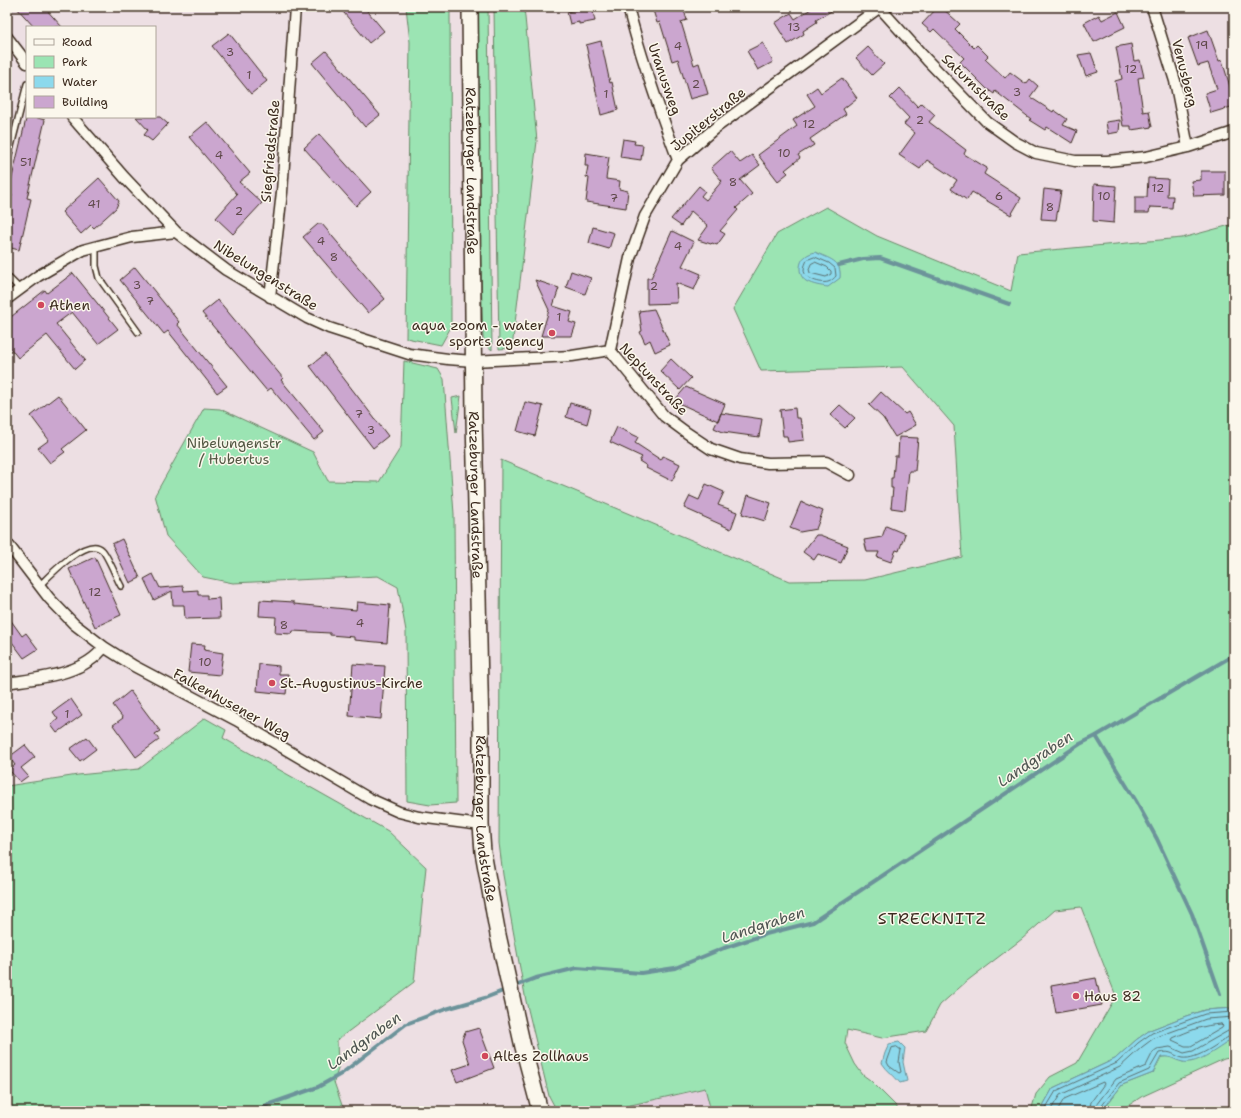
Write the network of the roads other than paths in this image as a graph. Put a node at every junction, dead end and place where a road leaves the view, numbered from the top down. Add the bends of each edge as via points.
1 (295, 7) edge
2 (470, 7) edge
3 (628, 7) edge
4 (880, 7) edge
5 (1152, 7) edge
6 (7, 37) edge
7 (26, 62) edge
8 (26, 88) edge
9 (73, 118) edge
10 (1234, 132) edge
11 (1188, 148) junction
12 (678, 160) junction
13 (7, 162) edge
14 (176, 232) junction
15 (96, 246) junction
16 (7, 276) edge
17 (20, 289) junction
18 (270, 297) junction
19 (7, 299) edge
20 (138, 332) dead end
21 (610, 350) junction
22 (473, 361) junction
23 (850, 475) dead end
24 (7, 543) edge
25 (39, 586) junction
26 (121, 586) dead end
27 (104, 647) junction
28 (7, 683) edge
29 (481, 825) junction
30 (540, 1111) edge

1 - 18 street, Siegfriedstraße via 282,192
2 - 22 main road, Ratzeburger Landstraße
3 - 12 street, Uranusweg via 652,89
4 - 11 street, Saturnstraße via 987,122 1036,153 1075,161 1107,161
4 - 12 street, Jupiterstraße via 714,129
5 - 11 street, Venusberg via 1175,81
6 - 7 street
8 - 13 lane
9 - 14 street, Nibelungenstraße
10 - 11 street, Saturnstraße
12 - 21 street, Jupiterstraße via 645,216 630,258
14 - 15 street via 132,237
14 - 18 street, Nibelungenstraße via 226,270
15 - 17 street via 38,276
15 - 20 lane via 99,278
16 - 17 lane
17 - 19 street
18 - 22 street, Nibelungenstraße via 329,328 409,354
21 - 22 street, Neptunstraße via 572,356
21 - 23 street, Neptunstraße via 664,416 711,449 740,459 768,463 826,462
22 - 29 main road, Ratzeburger Landstraße
24 - 25 street, Falkenhusener Weg
25 - 26 lane via 65,561 90,546 102,550
25 - 27 street, Falkenhusener Weg via 74,624
27 - 28 street via 100,654 78,667 54,675
27 - 29 street, Falkenhusener Weg via 134,666 236,720 370,799 399,812 419,817
29 - 30 main road, Ratzeburger Landstraße via 483,852 498,935

